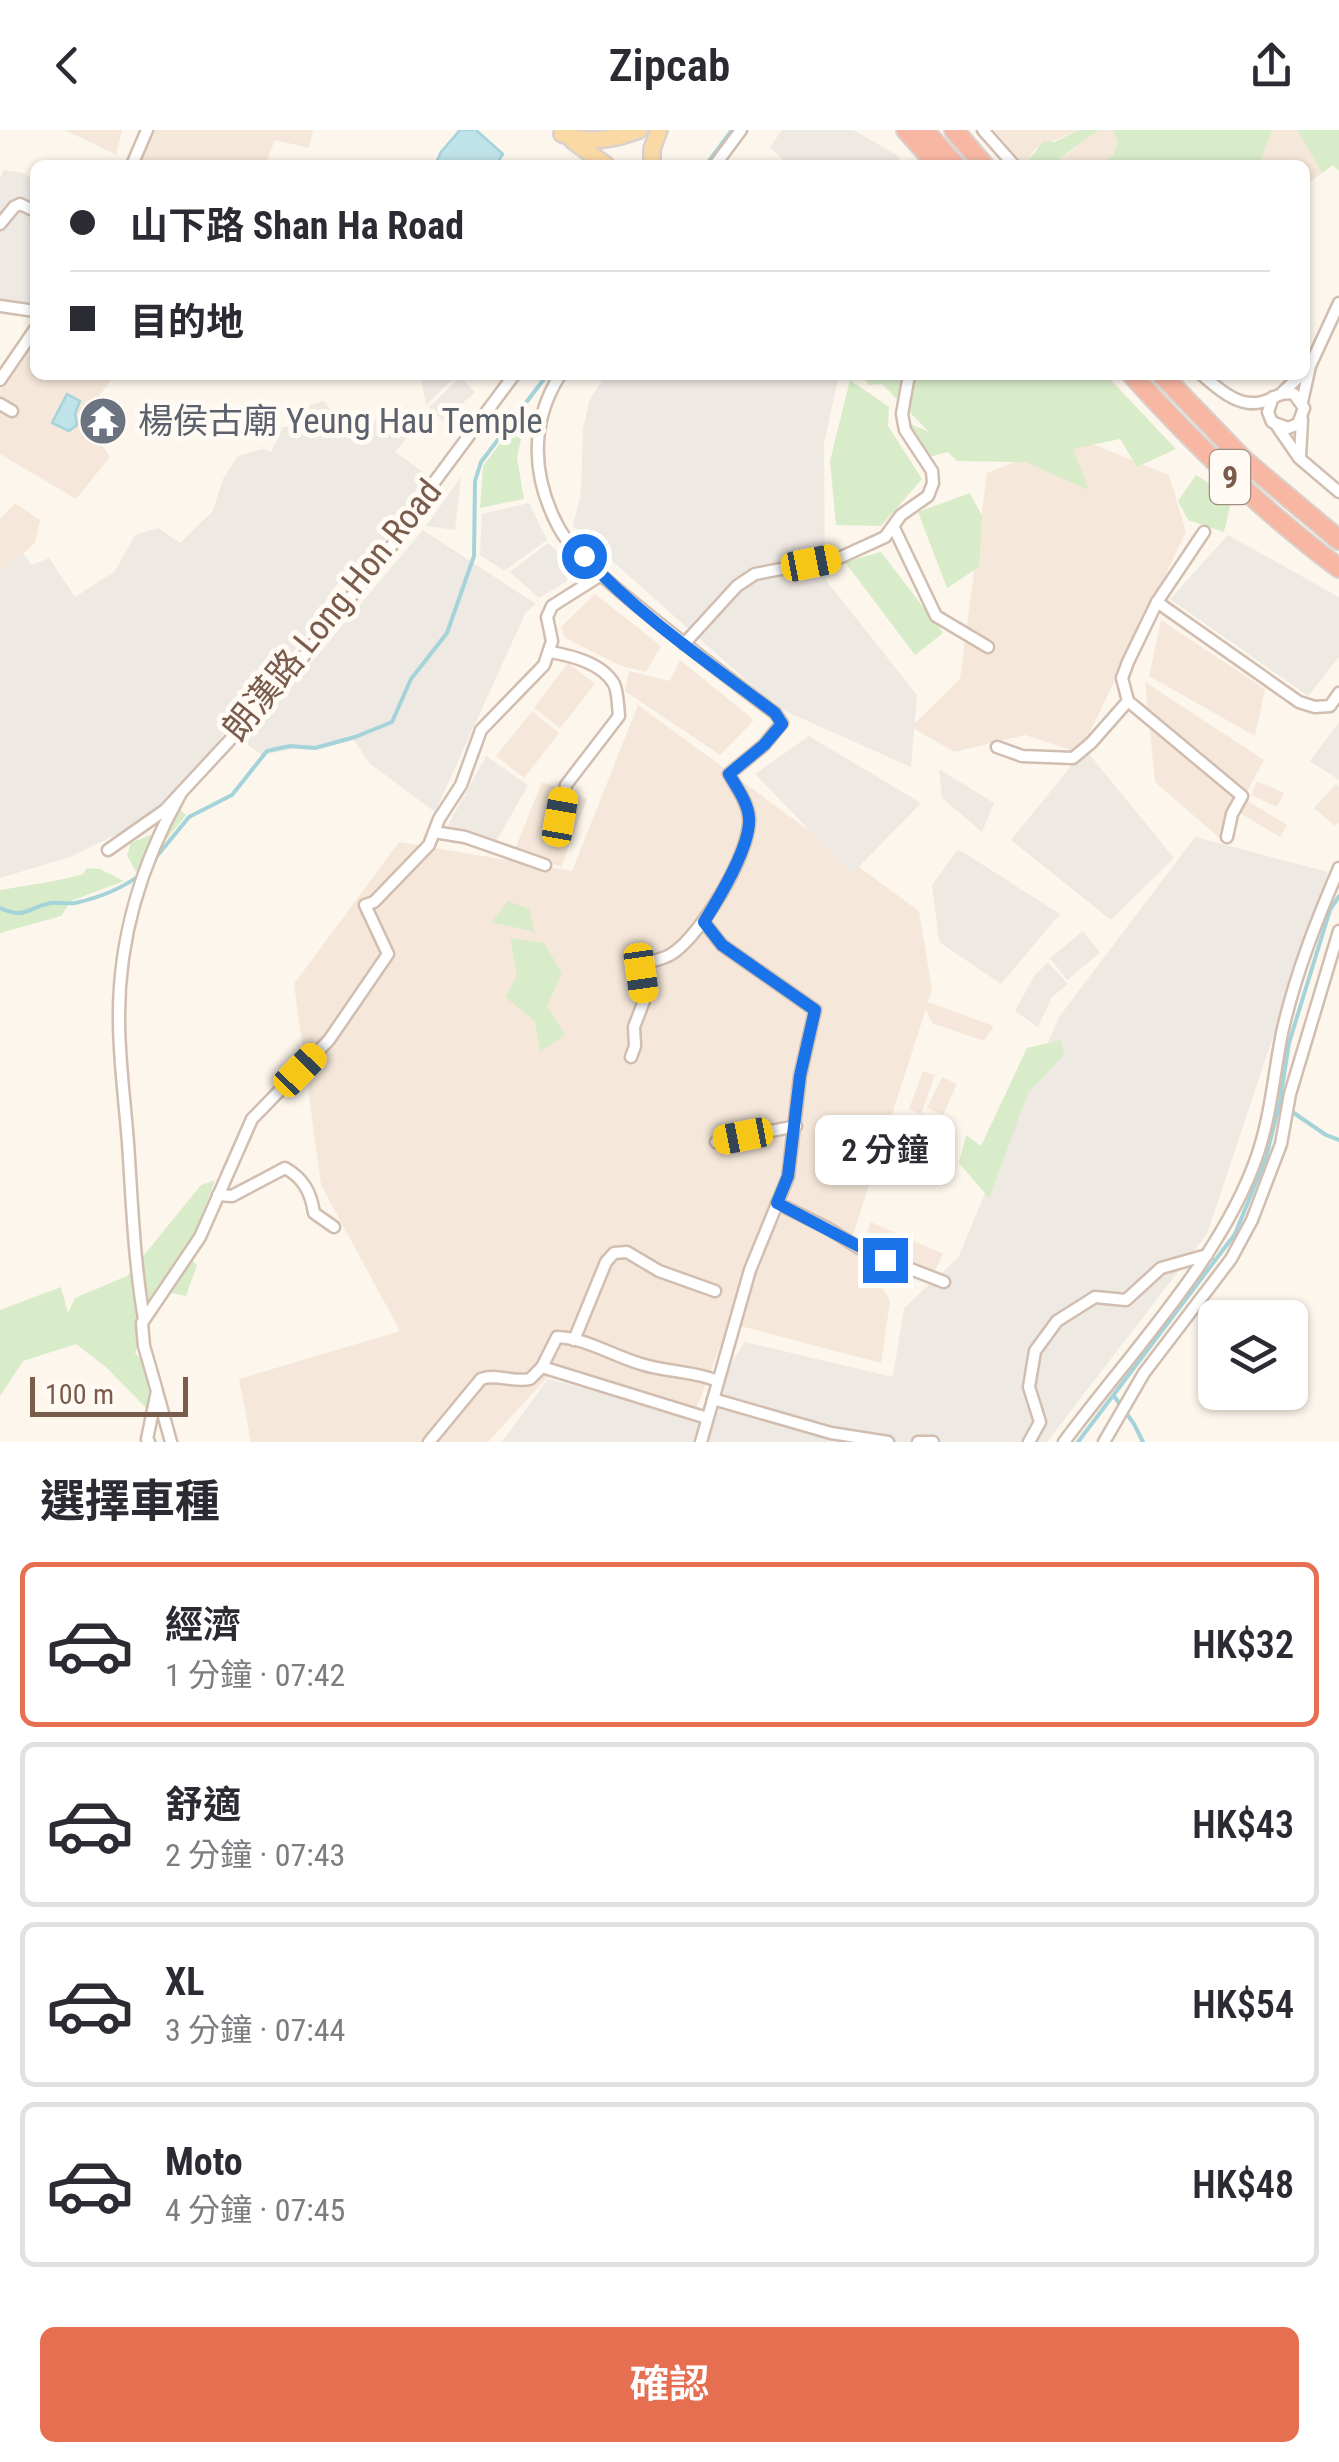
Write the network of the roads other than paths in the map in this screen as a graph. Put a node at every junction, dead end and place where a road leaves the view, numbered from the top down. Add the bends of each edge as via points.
1 (146, 130) edge
2 (639, 130) edge
3 (659, 130) edge
4 (741, 130) edge
5 (906, 130) edge
6 (924, 130) edge
7 (954, 130) edge
8 (970, 130) edge
9 (984, 130) edge
10 (559, 132) edge
11 (134, 160) edge
12 (599, 160) edge
13 (652, 160) edge
14 (719, 160) edge
15 (933, 160) edge
16 (951, 160) edge
17 (980, 160) edge
18 (992, 160) edge
19 (1010, 160) edge
20 (30, 209) edge
21 (0, 224) edge
22 (1339, 304) edge
23 (0, 306) edge
24 (30, 310) edge
25 (30, 336) edge
26 (1310, 361) edge
27 (0, 380) edge
28 (510, 380) edge
29 (557, 380) edge
30 (908, 380) edge
31 (1137, 380) edge
32 (1167, 380) edge
33 (1210, 380) edge
34 (1295, 380) edge
35 (1304, 380) edge
36 (1278, 395) junction
37 (1302, 402) junction
38 (0, 404) edge
39 (12, 411) dead end
40 (1302, 419) junction
41 (1276, 426) junction
42 (1300, 458) junction
43 (1339, 492) edge
44 (894, 528) junction
45 (1204, 532) dead end
46 (1339, 540) edge
47 (1339, 568) edge
48 (601, 575) junction
49 (1157, 602) junction
50 (684, 644) junction
51 (988, 647) dead end
52 (551, 652) junction
53 (1339, 694) edge
54 (1128, 701) junction
55 (998, 747) dead end
56 (182, 793) junction
57 (434, 832) junction
58 (555, 834) dead end
59 (1227, 837) dead end
60 (108, 850) dead end
61 (545, 865) dead end
62 (1339, 868) edge
63 (704, 922) junction
64 (1339, 931) edge
65 (631, 1057) dead end
66 (796, 1126) junction
67 (716, 1142) dead end
68 (218, 1195) junction
69 (777, 1203) junction
70 (334, 1226) dead end
71 (1208, 1255) junction
72 (944, 1282) dead end
73 (715, 1291) dead end
74 (574, 1340) junction
75 (542, 1367) junction
76 (718, 1381) junction
77 (712, 1399) junction
78 (707, 1418) junction
79 (149, 1442) edge
80 (171, 1442) edge
81 (429, 1442) edge
82 (700, 1442) edge
83 (888, 1442) edge
84 (918, 1442) edge
85 (934, 1442) edge
86 (1029, 1442) edge
87 (1064, 1442) edge
88 (1104, 1442) edge

1 - 11 street
2 - 10 main road via 598,141
3 - 13 main road
4 - 14 street
5 - 15 highway
6 - 16 highway
7 - 17 highway
8 - 18 highway
9 - 19 street
10 - 12 main road
20 - 21 street via 14,206
22 - 26 street
23 - 24 street
25 - 27 street
28 - 56 street, 朗漢路 Long Hon Road via 401,534 280,686
29 - 48 street via 538,429 540,482 560,531
30 - 44 street via 905,430 933,482 928,496 900,514
31 - 47 highway, 9 via 1222,470
32 - 46 highway, 9 via 1244,460
33 - 36 street via 1244,403
34 - 36 street
35 - 37 street
36 - 37 street via 1294,394
36 - 41 street via 1268,412
37 - 40 street
38 - 39 street
40 - 41 street via 1293,427
40 - 42 street
41 - 42 street
42 - 43 street
44 - 50 street via 839,558 755,574
44 - 51 street via 936,616
45 - 49 street
48 - 50 street
48 - 52 street via 552,606
49 - 53 street via 1300,702 1330,706
49 - 54 street via 1122,678
50 - 63 street via 782,724 729,774 746,803 748,828
52 - 57 street via 481,730
52 - 58 street via 597,668 614,685 619,716 566,785
54 - 55 street via 1073,758 1022,756
54 - 59 street via 1242,796
56 - 60 street, 朗漢路 Long Hon Road
56 - 80 street, 朗漢路 Long Hon Road via 142,880 124,950 119,1038 136,1270
57 - 61 street
57 - 68 street via 429,845 366,905 388,954 329,1040 252,1119
62 - 71 street via 1306,946 1258,1154
63 - 65 street via 672,954 643,964 645,998
63 - 66 street via 722,945 815,1010
64 - 88 street via 1272,1173 1252,1220
66 - 67 street
66 - 69 street
68 - 70 street via 232,1196 285,1168 298,1175 314,1213
68 - 79 street via 200,1237 142,1323 157,1391
69 - 72 street via 864,1251
69 - 76 street
71 - 86 street via 1160,1268 1126,1300 1095,1297 1057,1320 1035,1351 1029,1387 1040,1422
71 - 87 street
73 - 74 street via 614,1252
74 - 75 street via 557,1337
74 - 76 street
75 - 78 street
75 - 81 street via 522,1381 481,1380
76 - 77 street
77 - 78 street
77 - 83 street
78 - 82 street
84 - 85 street

